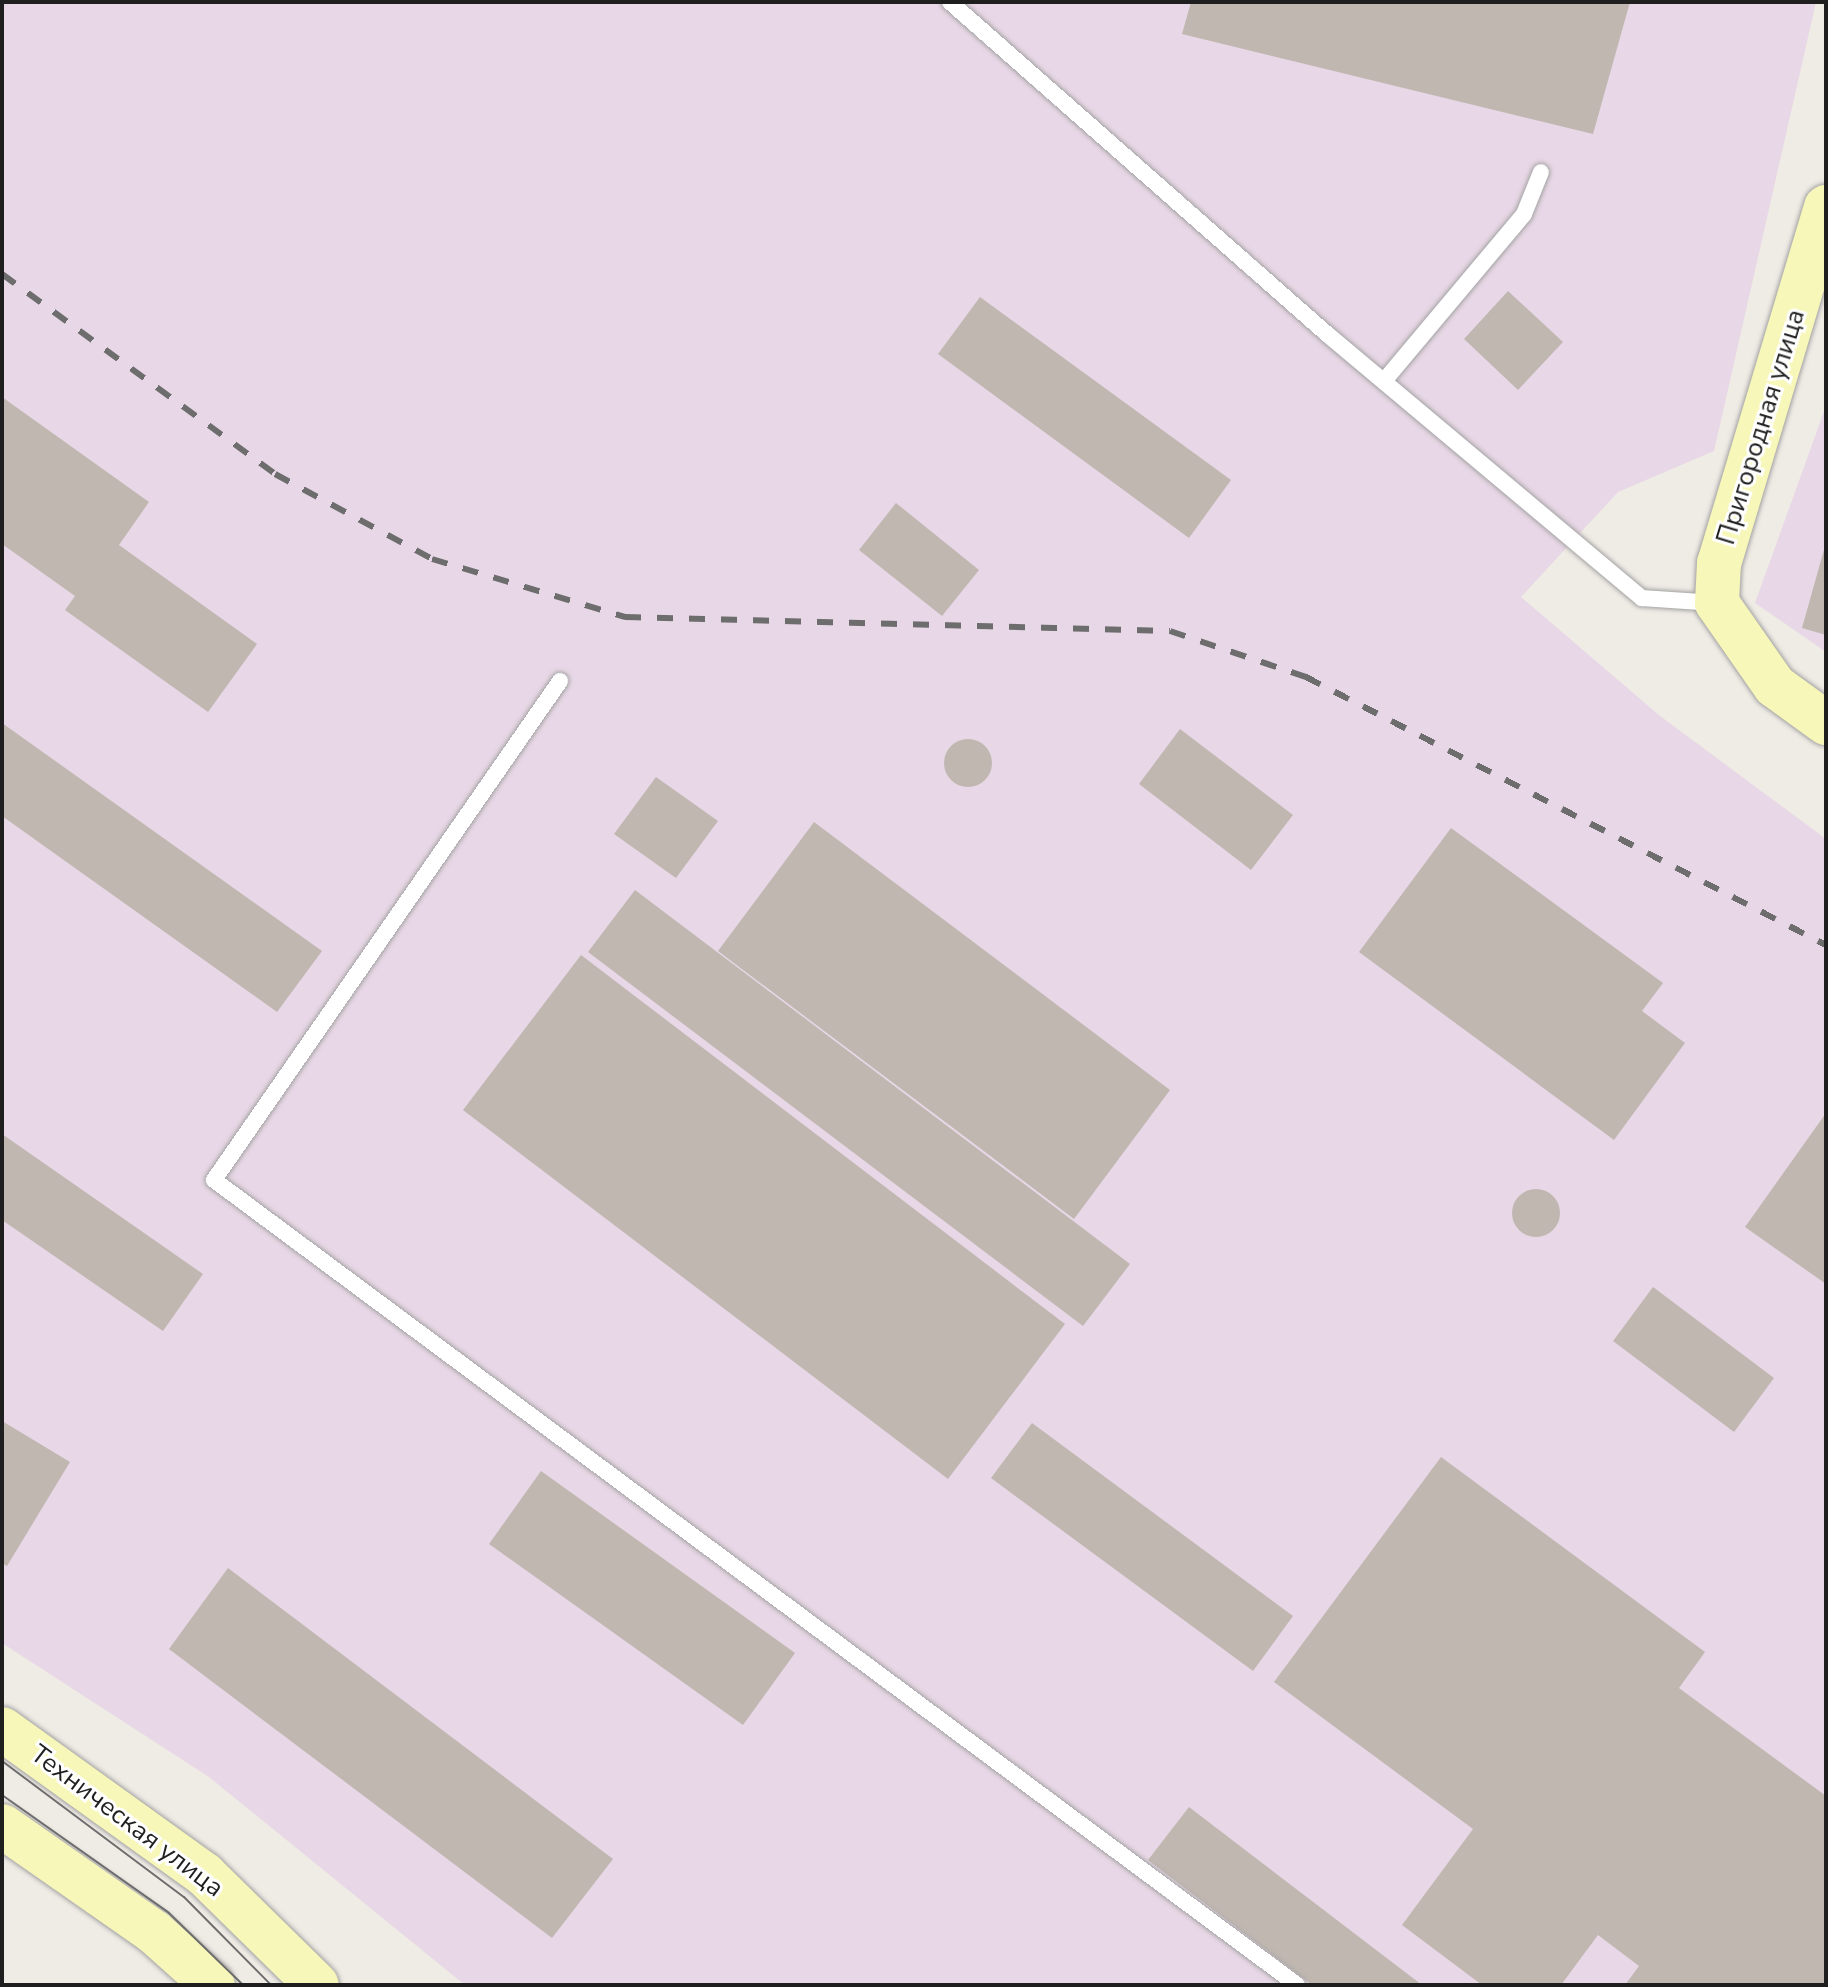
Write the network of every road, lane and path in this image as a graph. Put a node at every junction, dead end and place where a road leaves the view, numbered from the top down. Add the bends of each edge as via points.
1 (950, 2) edge
2 (1541, 172) dead end
3 (1826, 207) edge
4 (1821, 251) edge
5 (1384, 381) junction
6 (1717, 603) junction
7 (560, 681) dead end
8 (1826, 723) edge
9 (2, 1729) edge
10 (2, 1826) edge
11 (213, 1985) edge
12 (317, 1985) edge
13 (1297, 1985) edge

1 - 5 lane
2 - 5 lane via 1524,214
3 - 4 main road, Пригородная улица
4 - 6 main road, Пригородная улица via 1719,563
5 - 6 lane via 1642,598
6 - 8 main road via 1775,686
7 - 13 lane via 214,1180
9 - 12 main road, Техническая улица via 204,1874
10 - 11 main road via 154,1932

